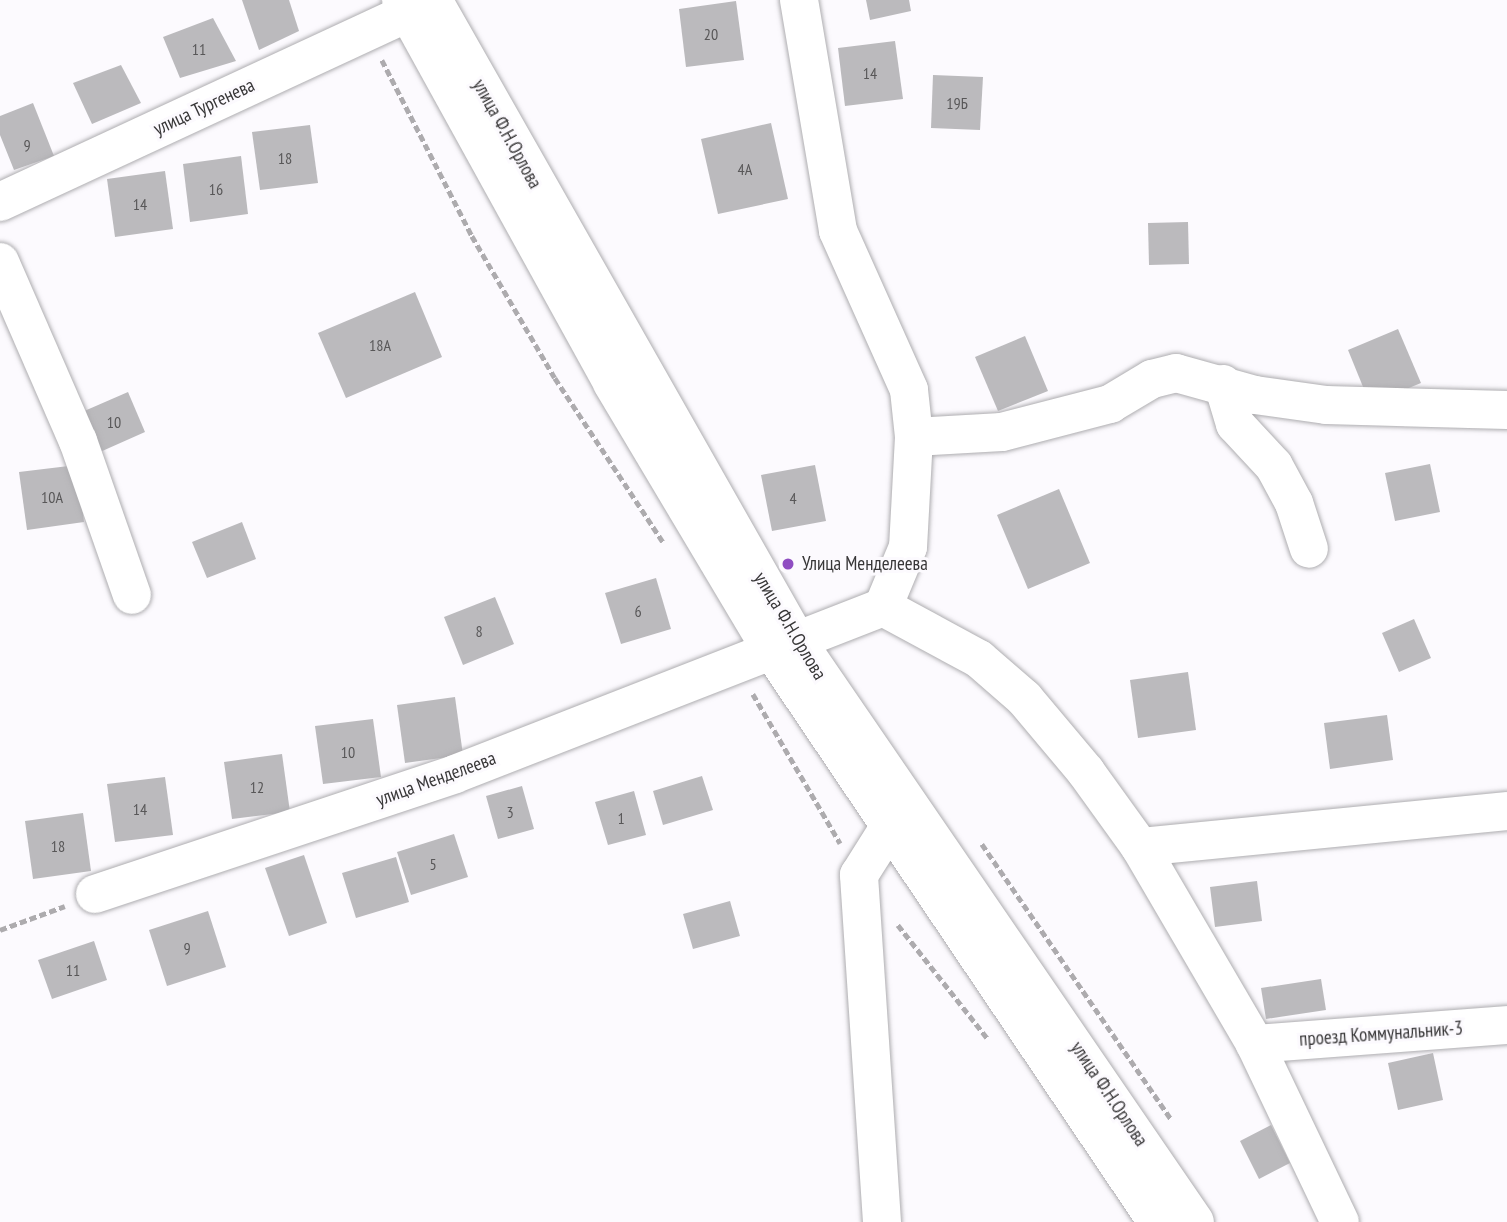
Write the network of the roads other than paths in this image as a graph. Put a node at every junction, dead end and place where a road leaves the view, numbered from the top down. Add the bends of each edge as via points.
1 (799, 0) edge
2 (422, 2) edge
3 (0, 202) edge
4 (0, 262) edge
5 (1223, 384) junction
6 (1507, 410) edge
7 (914, 438) junction
8 (1309, 549) dead end
9 (132, 596) dead end
10 (883, 607) junction
11 (785, 646) junction
12 (1507, 811) edge
13 (888, 829) junction
14 (1140, 846) junction
15 (95, 894) road end
16 (1507, 1025) edge
17 (1255, 1044) junction
18 (882, 1222) edge
19 (1157, 1222) edge
20 (1195, 1222) edge
21 (1340, 1222) edge

1 - 7 street via 838,231 894,348 909,390
2 - 3 street, улица Тургенева
2 - 11 street, улица Ф.Н.Орлова via 612,383
4 - 9 street via 78,440
5 - 6 street via 1255,395 1326,405
5 - 7 street via 1176,373 1152,379 1111,404 1002,432
5 - 8 street via 1236,424 1273,466 1294,503
7 - 10 street via 908,547
10 - 11 street, улица Менделеева
10 - 14 street via 979,659 1024,698
11 - 13 street, улица Ф.Н.Орлова
11 - 15 street, улица Менделеева via 455,774
11 - 20 street, улица Ф.Н.Орлова
12 - 14 street
13 - 18 street via 859,875
13 - 19 street, улица Ф.Н.Орлова
14 - 17 street
16 - 17 street, проезд Коммунальник-3
17 - 21 street

